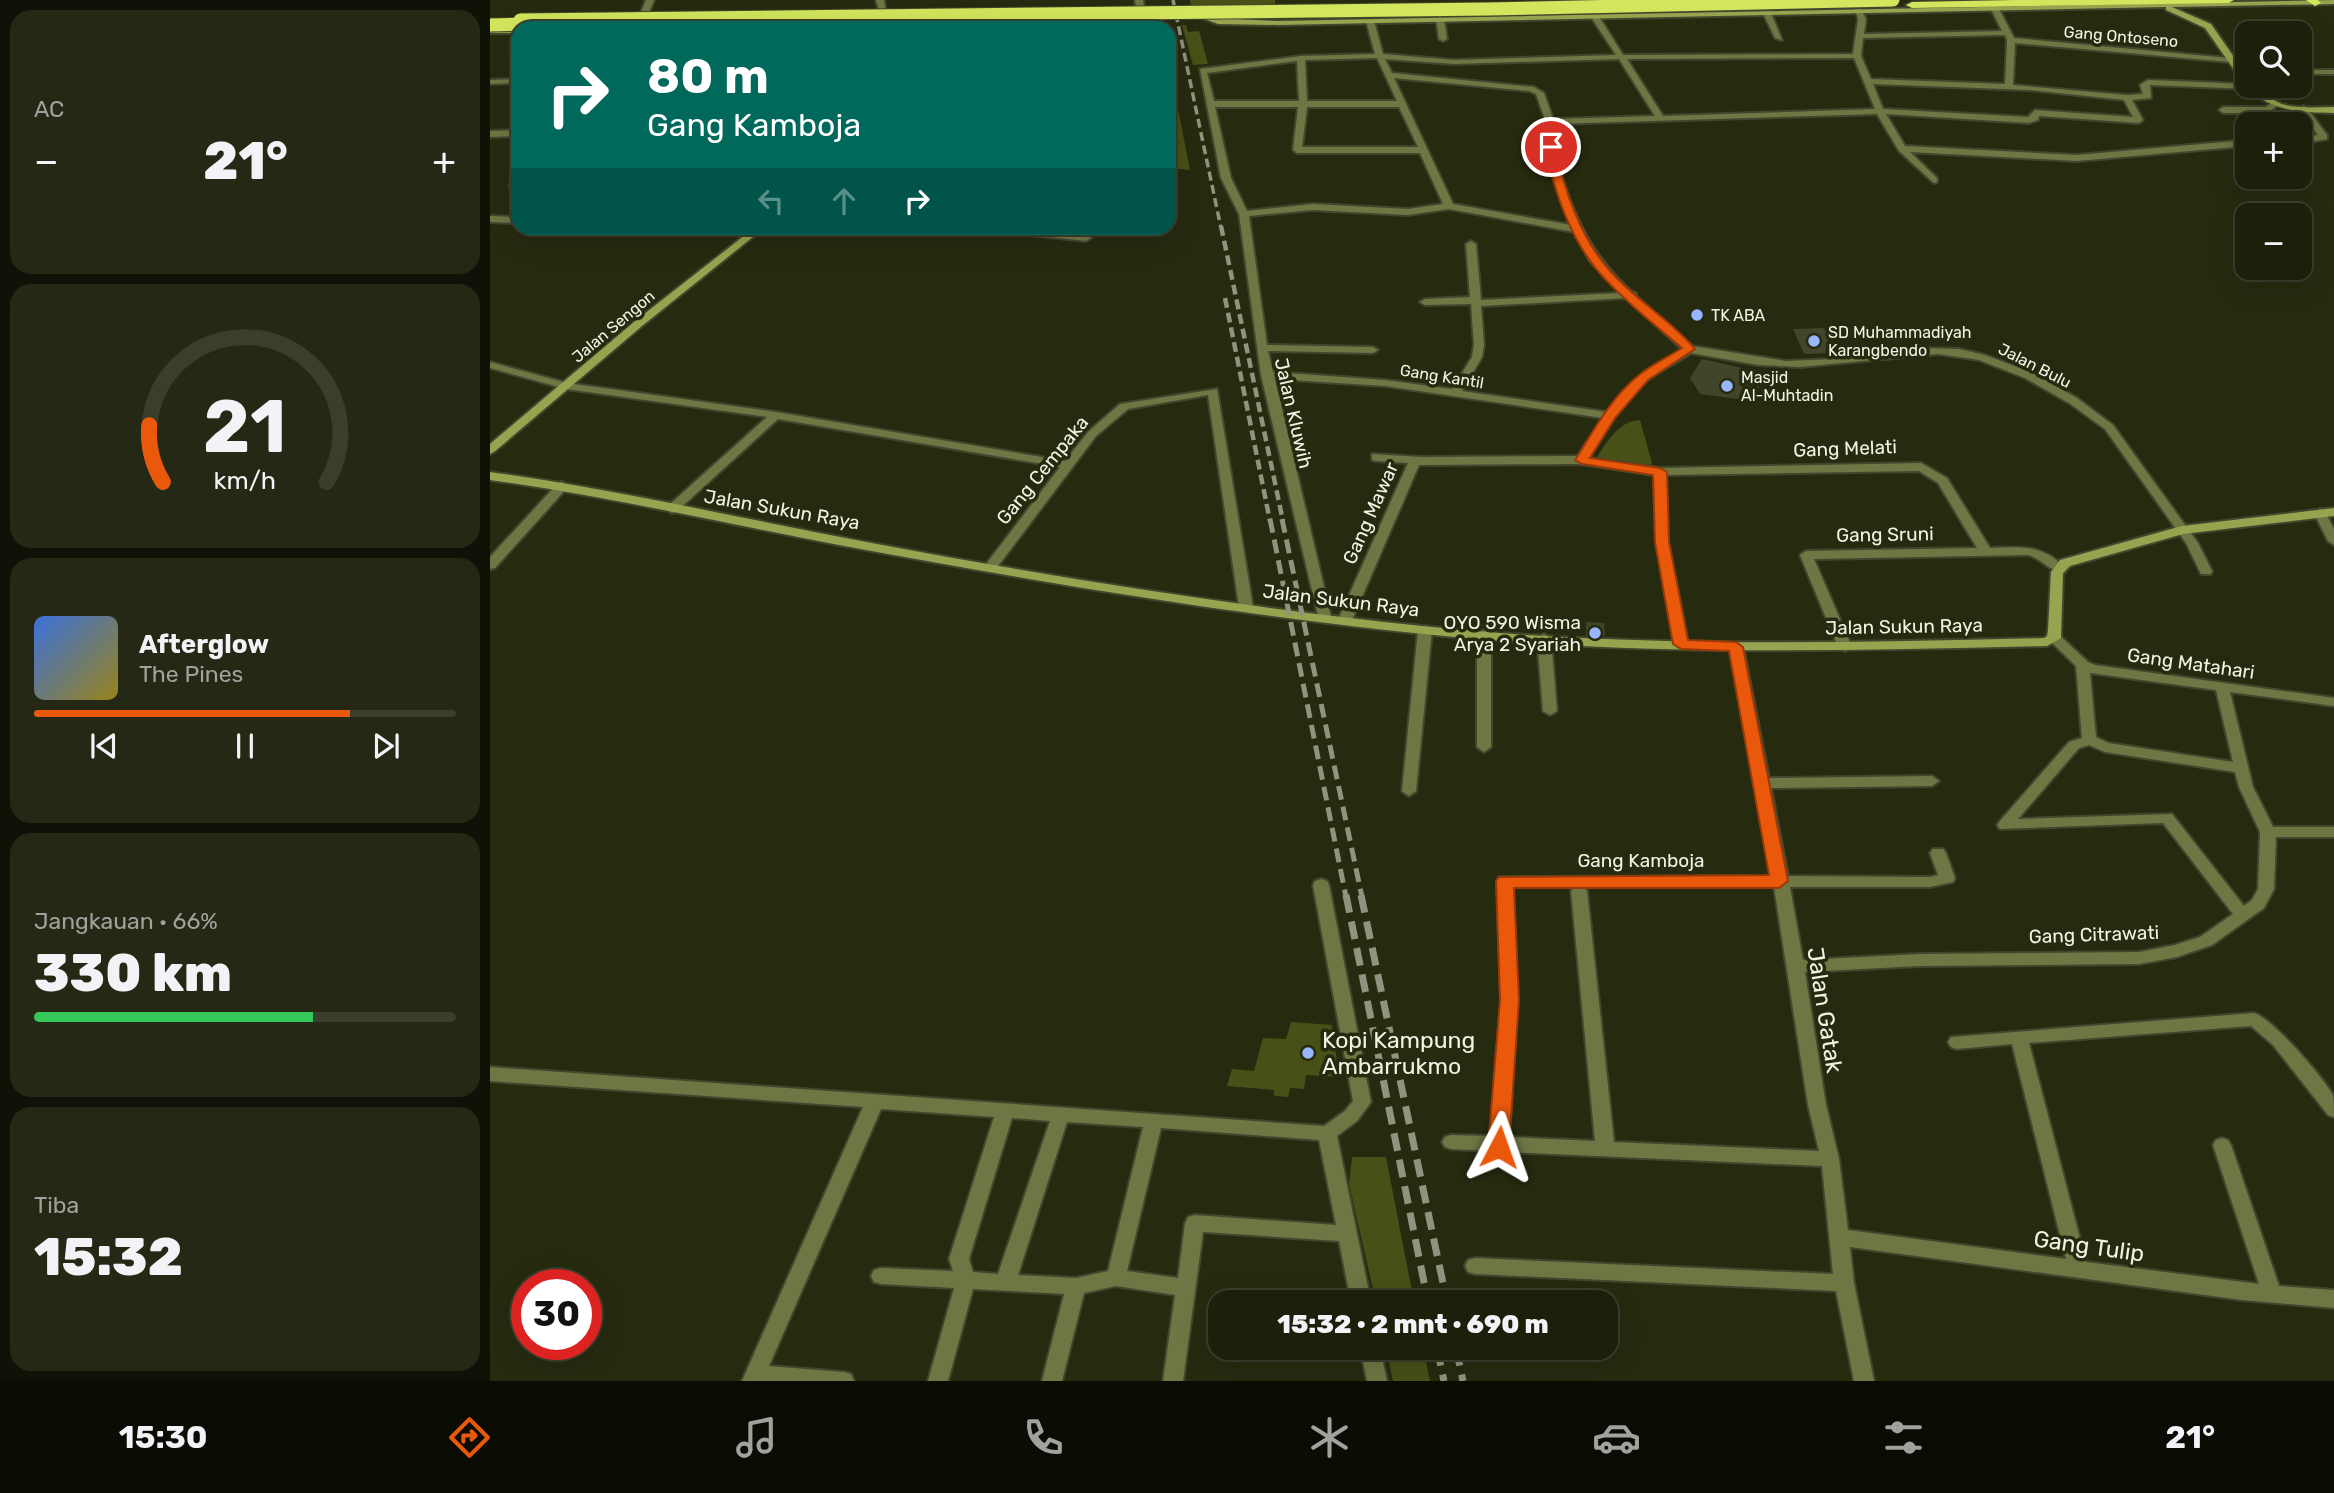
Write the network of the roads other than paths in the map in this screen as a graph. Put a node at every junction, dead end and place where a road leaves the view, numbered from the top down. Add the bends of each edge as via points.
1 (650, 0) edge
2 (880, 0) edge
3 (1658, 0) edge
4 (1691, 0) edge
5 (1893, 0) edge
6 (2228, 0) edge
7 (1595, 1) edge
8 (2314, 1) edge
9 (1526, 2) edge
10 (2334, 2) edge
11 (1403, 3) edge
12 (2019, 3) junction
13 (1278, 4) edge
14 (1515, 4) junction
15 (2161, 5) junction
16 (2063, 6) junction
17 (1994, 7) junction
18 (1040, 10) junction
19 (1858, 11) junction
20 (883, 12) junction
21 (1139, 12) edge
22 (1767, 13) junction
23 (752, 14) junction
24 (644, 15) junction
25 (1595, 17) junction
26 (1520, 18) junction
27 (1440, 19) junction
28 (552, 21) edge
29 (747, 21) edge
30 (791, 21) edge
31 (810, 21) edge
32 (846, 21) edge
33 (1052, 21) edge
34 (1072, 21) edge
35 (1370, 21) junction
36 (1278, 23) junction
37 (511, 24) edge
38 (490, 25) edge
39 (511, 25) edge
40 (511, 27) edge
41 (1858, 36) junction
42 (2010, 37) junction
43 (1779, 38) dead end
44 (1443, 39) dead end
45 (1380, 56) junction
46 (1857, 56) junction
47 (1620, 57) junction
48 (1301, 58) junction
49 (2229, 60) junction
50 (2235, 66) edge
51 (2312, 72) edge
52 (2334, 72) edge
53 (1389, 75) junction
54 (1867, 80) junction
55 (511, 81) edge
56 (490, 82) edge
57 (2235, 85) edge
58 (2010, 87) junction
59 (2127, 98) junction
60 (2265, 98) edge
61 (1210, 104) junction
62 (1303, 104) junction
63 (1402, 104) junction
64 (2274, 105) junction
65 (2303, 109) junction
66 (2224, 110) dead end
67 (2334, 110) edge
68 (1880, 111) junction
69 (2305, 112) edge
70 (1660, 117) junction
71 (2312, 121) edge
72 (1550, 122) junction
73 (511, 133) edge
74 (490, 134) edge
75 (2312, 139) edge
76 (2235, 144) edge
77 (1902, 149) junction
78 (1424, 150) junction
79 (1934, 180) dead end
80 (1449, 206) junction
81 (1244, 214) junction
82 (490, 219) edge
83 (511, 220) edge
84 (1580, 230) junction
85 (750, 235) edge
86 (1058, 235) edge
87 (1086, 238) dead end
88 (1471, 244) dead end
89 (1632, 295) junction
90 (1424, 302) dead end
91 (1474, 302) junction
92 (1262, 348) junction
93 (1689, 349) junction
94 (1373, 350) dead end
95 (490, 365) edge
96 (1268, 375) junction
97 (566, 386) junction
98 (1455, 394) junction
99 (776, 415) junction
100 (1610, 416) junction
101 (490, 450) edge
102 (1376, 457) dead end
103 (1417, 460) junction
104 (1582, 460) junction
105 (1068, 465) junction
106 (1660, 472) junction
107 (490, 476) edge
108 (562, 486) junction
109 (672, 509) junction
110 (2327, 513) edge
111 (2182, 530) junction
112 (2334, 541) edge
113 (1986, 552) junction
114 (490, 565) edge
115 (990, 566) junction
116 (2060, 569) junction
117 (2206, 572) dead end
118 (1246, 607) junction
119 (1324, 617) junction
120 (1345, 620) junction
121 (1425, 630) junction
122 (1485, 634) junction
123 (1544, 638) junction
124 (2054, 638) junction
125 (1681, 644) junction
126 (1736, 647) junction
127 (1845, 647) junction
128 (2082, 665) junction
129 (2222, 687) junction
130 (2334, 702) edge
131 (1550, 711) dead end
132 (2091, 740) junction
133 (1484, 747) dead end
134 (2242, 768) junction
135 (1932, 782) dead end
136 (1762, 783) junction
137 (1409, 791) dead end
138 (2267, 832) junction
139 (2334, 832) edge
140 (1938, 853) dead end
141 (1779, 881) junction
142 (1321, 885) dead end
143 (1579, 891) dead end
144 (2244, 916) junction
145 (1796, 966) junction
146 (2019, 1037) junction
147 (1956, 1042) dead end
148 (490, 1074) edge
149 (875, 1101) junction
150 (1004, 1110) junction
151 (2334, 1110) edge
152 (1061, 1114) junction
153 (1154, 1121) junction
154 (1327, 1133) junction
155 (1451, 1142) dead end
156 (2222, 1144) dead end
157 (1499, 1147) junction
158 (1605, 1148) junction
159 (1830, 1158) junction
160 (1347, 1234) junction
161 (1839, 1237) junction
162 (1475, 1266) dead end
163 (2078, 1269) junction
164 (881, 1276) dead end
165 (1116, 1278) junction
166 (966, 1280) junction
167 (1005, 1283) junction
168 (1844, 1283) junction
169 (1076, 1286) junction
170 (1187, 1288) junction
171 (1359, 1290) edge
172 (2272, 1294) junction
173 (2334, 1299) edge
174 (1373, 1360) edge
175 (753, 1378) edge
176 (844, 1381) edge
177 (938, 1381) edge
178 (1052, 1381) edge
179 (1173, 1381) edge
180 (1377, 1381) edge
181 (1864, 1381) edge

1 - 24 street
2 - 20 street
3 - 4 street
3 - 7 street
5 - 32 highway, bridge
6 - 12 highway
7 - 9 street
8 - 10 street
8 - 15 street
9 - 14 street
11 - 13 street
11 - 14 street
12 - 16 street
12 - 21 highway, bridge
13 - 36 street via 1265,16
13 - 36 street via 1219,18
14 - 26 street
15 - 16 street
15 - 49 street via 2208,26
16 - 17 street
17 - 19 street
17 - 42 street
18 - 20 street
18 - 21 street
18 - 33 street via 1055,17
19 - 22 street
19 - 41 street via 1862,19
20 - 23 street
21 - 30 highway, bridge
21 - 31 highway
21 - 34 street
22 - 25 street
22 - 43 street
23 - 24 street
23 - 29 street
24 - 28 street
25 - 26 street
25 - 47 street
26 - 27 street
27 - 35 street
27 - 44 street
35 - 36 street
35 - 45 street
37 - 38 street
38 - 39 highway, bridge
38 - 40 highway
41 - 42 street, Gang Ontoseno
41 - 46 street
42 - 49 street, Gang Ontoseno
42 - 58 street
45 - 47 street via 1454,62
45 - 48 street
45 - 53 street
46 - 47 street
46 - 54 street
47 - 70 street
48 - 61 street via 1205,70
48 - 62 street
49 - 50 street
51 - 52 street
53 - 63 street
53 - 72 street via 1531,89 1542,96
54 - 58 street
54 - 68 street
55 - 56 street
57 - 59 street via 2148,82 2144,85 2148,96
58 - 59 street
59 - 68 street via 2139,120 2057,112 2035,113 2029,120
60 - 64 street
61 - 62 street
61 - 81 street, Jalan Kluwih via 1226,178
62 - 63 street
62 - 78 street via 1297,150
63 - 78 street
64 - 65 street
64 - 66 street via 2265,111
65 - 67 street
65 - 69 street
68 - 70 street
68 - 77 street
70 - 72 street
71 - 75 street via 2324,137
72 - 84 street via 1551,157
73 - 74 street
76 - 77 street via 2077,158
77 - 79 street
78 - 80 street
80 - 81 street via 1408,212 1313,207
80 - 84 street
81 - 92 street, Jalan Kluwih
82 - 83 street
84 - 89 street via 1594,259
85 - 97 street, Jalan Sengon
86 - 87 street
88 - 91 street
89 - 91 street
89 - 93 street
90 - 91 street
91 - 98 street via 1479,345
92 - 94 street
92 - 96 street, Jalan Kluwih
93 - 100 street via 1643,378
93 - 111 street, Jalan Bulu via 1799,365 1965,352 2005,365 2109,427
95 - 97 street
96 - 98 street, Gang Kantil via 1385,383
96 - 119 street, Jalan Kluwih
97 - 99 street
97 - 101 street, Jalan Sengon
98 - 100 street, Gang Kantil
99 - 105 street
99 - 109 street
100 - 104 street
102 - 103 street, Gang Melati
103 - 104 street, Gang Melati
103 - 120 street, Gang Mawar
104 - 106 street, Gang Melati
105 - 115 street, Gang Cempaka
105 - 118 street, Gang Cempaka via 1092,434 1124,406 1213,391
106 - 113 street, Gang Melati via 1921,467 1942,481
106 - 125 street via 1662,542
107 - 108 street, Jalan Sukun Raya
108 - 109 street, Jalan Sukun Raya
108 - 114 street
109 - 115 street, Jalan Sukun Raya
110 - 111 street
110 - 112 street
111 - 116 street via 2082,556
111 - 117 street
113 - 116 street, Gang Sruni via 2041,554
113 - 127 street, Gang Sruni via 1806,555
115 - 118 street, Jalan Sukun Raya
116 - 124 street via 2055,583
118 - 119 street, Jalan Sukun Raya
119 - 120 street, Jalan Sukun Raya
120 - 121 street, Jalan Sukun Raya
121 - 122 street, Jalan Sukun Raya
121 - 137 street
122 - 123 street, Jalan Sukun Raya
122 - 133 street
123 - 125 street, Jalan Sukun Raya
123 - 131 street
124 - 127 street, Jalan Sukun Raya via 2047,642
124 - 128 street
125 - 126 street, Jalan Sukun Raya
126 - 127 street, Jalan Sukun Raya
126 - 136 street, Jalan Gatak
128 - 129 street, Gang Matahari
128 - 132 street
129 - 130 street, Gang Matahari
129 - 134 street, Gang Citrawati
132 - 134 street via 2105,747
132 - 144 street via 2074,746 2005,825 2166,818
134 - 138 street, Gang Citrawati
135 - 136 street
136 - 141 street, Jalan Gatak
138 - 139 street
138 - 144 street, Gang Citrawati via 2266,889 2259,904
140 - 141 street, Gang Kamboja via 1947,871 1947,878 1941,881
141 - 145 street, Jalan Gatak
141 - 157 street, Gang Kamboja via 1503,884 1509,1000
142 - 154 street via 1362,1102
143 - 158 street
144 - 145 street, Gang Citrawati via 2206,941 2140,958
145 - 159 street, Jalan Gatak via 1817,1105
146 - 147 street
146 - 151 street via 2254,1019 2279,1040
146 - 163 street
148 - 149 street
149 - 150 street
149 - 175 street
150 - 152 street
150 - 166 street via 959,1259
152 - 153 street
152 - 167 street
153 - 154 street
153 - 165 street
154 - 160 street
155 - 157 street
156 - 172 street
157 - 158 street
158 - 159 street
159 - 161 street, Jalan Gatak
160 - 170 street via 1195,1223
160 - 171 street
161 - 163 street, Gang Tulip
161 - 168 street, Jalan Gatak
162 - 168 street
163 - 172 street, Gang Tulip
164 - 166 street
165 - 169 street
165 - 170 street
166 - 167 street
166 - 177 street
167 - 169 street
168 - 181 street, Jalan Gatak
169 - 178 street
170 - 179 street
172 - 173 street, Gang Tulip
174 - 180 street
175 - 176 street

